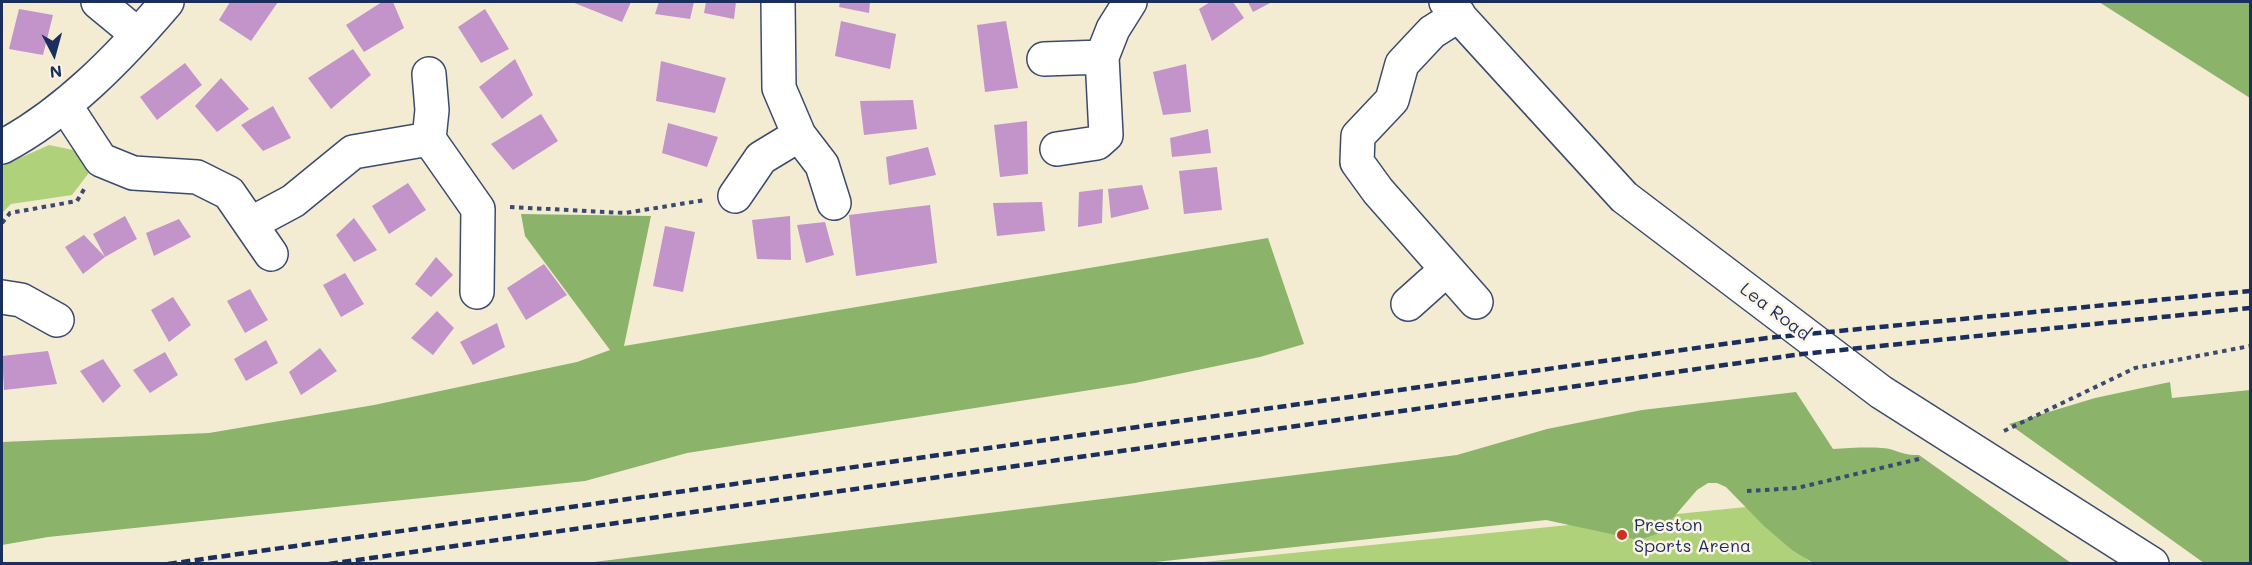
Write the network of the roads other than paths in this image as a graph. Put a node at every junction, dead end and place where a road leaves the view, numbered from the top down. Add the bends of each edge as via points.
1 (98, 2) edge
2 (167, 2) edge
3 (778, 2) edge
4 (1130, 2) edge
5 (1452, 8) edge
6 (138, 36) junction
7 (1102, 57) junction
8 (1044, 59) dead end
9 (429, 74) dead end
10 (65, 105) junction
11 (799, 135) junction
12 (429, 139) junction
13 (2, 147) edge
14 (1058, 149) dead end
15 (735, 196) road end
16 (834, 203) dead end
17 (252, 223) junction
18 (271, 254) dead end
19 (1446, 270) junction
20 (477, 292) dead end
21 (2, 297) edge
22 (1476, 302) dead end
23 (1408, 304) dead end
24 (57, 320) dead end
25 (2152, 564) edge

1 - 6 street
2 - 6 street
3 - 11 street via 779,88
4 - 7 street
5 - 19 street via 1402,63 1392,100 1358,136 1357,162 1377,191
5 - 25 street, Lea Road via 1624,197 1881,392
6 - 10 street
7 - 8 street
7 - 14 street via 1106,135 1097,143
9 - 12 street
10 - 13 street
10 - 17 street via 101,160 133,173 197,177 229,193
11 - 15 street via 761,158
11 - 16 street via 822,165
12 - 17 street via 353,152 293,201
12 - 20 street via 478,209
17 - 18 street
19 - 22 street
19 - 23 street
21 - 24 street via 21,300

